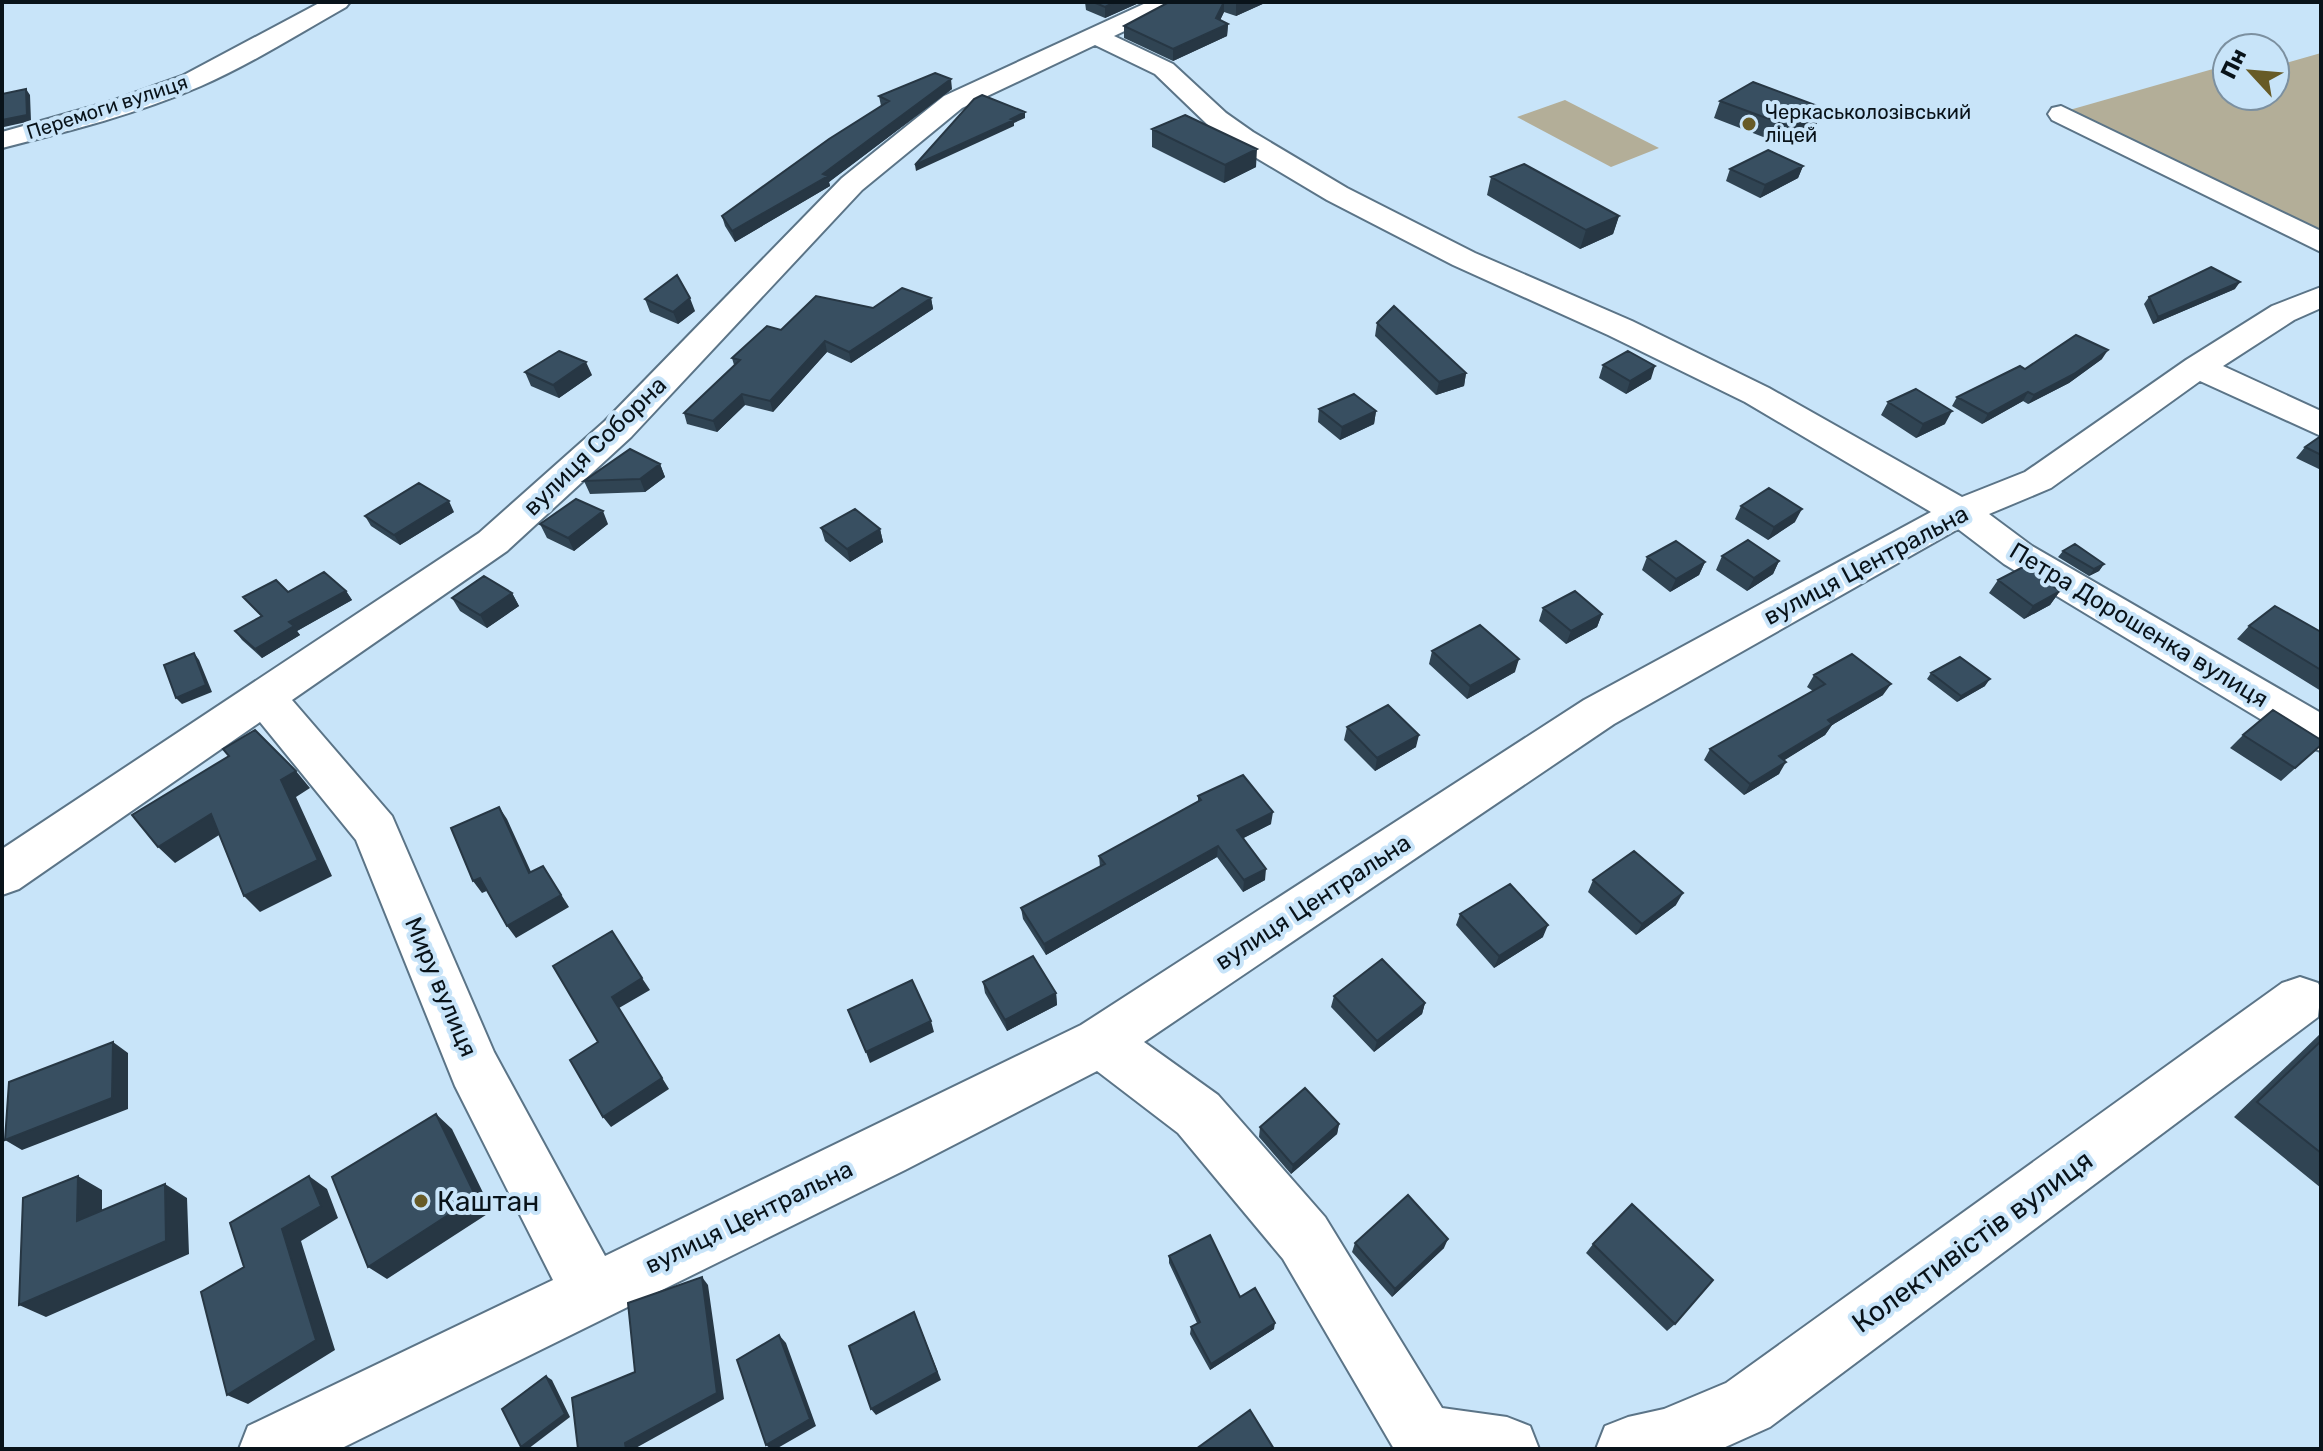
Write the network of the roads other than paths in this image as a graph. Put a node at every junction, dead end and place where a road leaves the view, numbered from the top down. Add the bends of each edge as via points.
1 (338, 2) edge
2 (1167, 2) edge
3 (1094, 35) junction
4 (2061, 114) dead end
5 (2, 140) edge
6 (2321, 243) edge
7 (2321, 296) edge
8 (2198, 367) junction
9 (2321, 425) edge
10 (1960, 512) junction
11 (266, 699) junction
12 (2321, 734) edge
13 (2, 875) edge
14 (2300, 1000) dead end
15 (1100, 1042) junction
16 (592, 1293) junction
17 (1428, 1444) edge
18 (271, 1449) edge
19 (1507, 1449) edge
20 (1628, 1449) edge

1 - 5 street, Перемоги вулиця via 180,85
2 - 3 street, вулиця Соборна
3 - 10 street, Петра Дорошенка вулиця via 1164,69 1243,138 1337,194 1757,395
3 - 11 street, вулиця Соборна via 953,102 852,184 618,429 493,542
4 - 6 street
7 - 8 street, вулиця Центральна via 2283,313
8 - 9 street
8 - 10 street, вулиця Центральна via 2038,480
10 - 12 street, Петра Дорошенка вулиця via 2018,555
10 - 15 street, вулиця Центральна via 1599,712
11 - 13 street, вулиця Соборна
11 - 16 street, Миру вулиця via 375,830 474,1068
14 - 20 street, Колективістів вулиця via 1748,1405 1665,1441
15 - 16 street, вулиця Центральна
15 - 17 street via 1198,1114 1304,1238
16 - 18 street, вулиця Центральна
17 - 19 street

